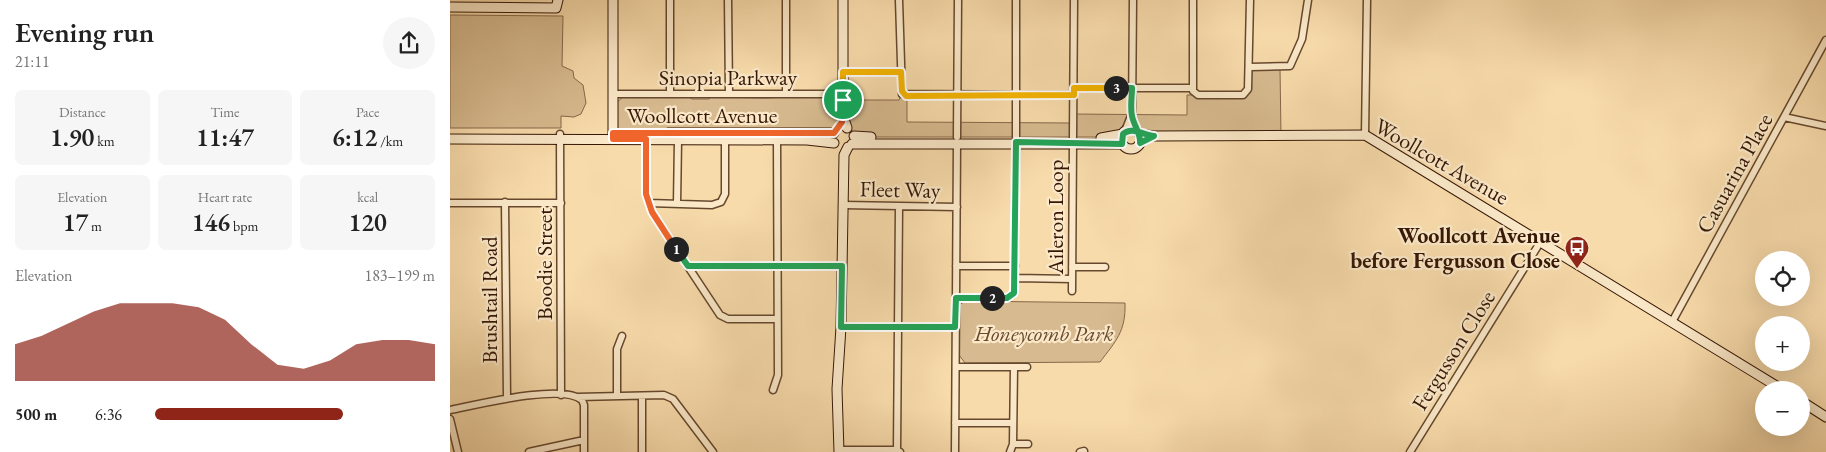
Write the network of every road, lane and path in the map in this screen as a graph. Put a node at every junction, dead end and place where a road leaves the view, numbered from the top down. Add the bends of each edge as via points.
1 (558, 0) edge
2 (613, 0) edge
3 (670, 0) edge
4 (728, 0) edge
5 (786, 0) edge
6 (843, 0) edge
7 (899, 0) edge
8 (958, 0) edge
9 (1016, 0) edge
10 (1074, 0) edge
11 (1133, 0) edge
12 (1193, 0) edge
13 (1250, 0) edge
14 (1308, 0) edge
15 (1367, 0) edge
16 (497, 4) edge
17 (450, 7) edge
18 (1826, 40) edge
19 (1250, 67) junction
20 (843, 72) junction
21 (901, 72) junction
22 (1132, 88) junction
23 (1193, 88) junction
24 (1074, 91) junction
25 (729, 93) junction
26 (614, 94) junction
27 (670, 94) junction
28 (786, 94) junction
29 (843, 94) junction
30 (956, 95) junction
31 (1016, 95) junction
32 (1132, 115) junction
33 (1784, 117) junction
34 (1826, 126) edge
35 (840, 130) junction
36 (1124, 132) junction
37 (450, 134) edge
38 (1365, 135) junction
39 (613, 136) junction
40 (1139, 136) junction
41 (560, 137) junction
42 (450, 139) edge
43 (646, 139) junction
44 (678, 140) junction
45 (725, 140) junction
46 (777, 140) junction
47 (957, 140) junction
48 (1016, 140) junction
49 (1073, 140) junction
50 (1122, 144) junction
51 (845, 145) junction
52 (450, 202) edge
53 (505, 202) junction
54 (561, 202) junction
55 (649, 203) junction
56 (677, 204) junction
57 (843, 205) junction
58 (900, 207) junction
59 (958, 208) junction
60 (1541, 240) junction
61 (688, 266) junction
62 (777, 266) junction
63 (842, 266) junction
64 (956, 266) junction
65 (1015, 266) junction
66 (1072, 267) junction
67 (1105, 267) dead end
68 (1015, 278) junction
69 (1072, 279) junction
70 (1072, 291) dead end
71 (956, 298) junction
72 (777, 319) junction
73 (1672, 322) junction
74 (841, 327) junction
75 (898, 327) junction
76 (955, 327) junction
77 (622, 336) dead end
78 (956, 367) junction
79 (1014, 367) junction
80 (1027, 367) dead end
81 (1768, 381) edge
82 (773, 390) dead end
83 (561, 395) junction
84 (578, 396) junction
85 (617, 396) junction
86 (642, 396) junction
87 (507, 398) junction
88 (1810, 407) edge
89 (450, 410) edge
90 (1826, 417) edge
91 (450, 418) edge
92 (955, 423) junction
93 (1013, 423) junction
94 (584, 440) junction
95 (1013, 444) junction
96 (1028, 444) dead end
97 (839, 451) edge
98 (899, 451) edge
99 (458, 452) edge
100 (529, 452) edge
101 (584, 452) edge
102 (642, 452) edge
103 (713, 452) edge
104 (955, 452) edge
105 (1010, 452) edge
106 (1410, 452) edge

1 - 16 street via 556,8
2 - 26 street
3 - 27 street
4 - 25 street
5 - 28 street
6 - 20 street
7 - 21 street
8 - 30 street
9 - 31 street
10 - 24 street, Aileron Loop
11 - 22 street
12 - 23 street
13 - 19 street
14 - 19 street via 1300,45 1290,66
15 - 38 street
16 - 17 street
18 - 33 street, Casuarina Place
19 - 23 street via 1248,89 1243,95 1198,95
20 - 21 street
20 - 29 street
21 - 30 street via 902,94
22 - 23 street
22 - 24 street
22 - 32 street
24 - 31 street
24 - 49 street, Aileron Loop
25 - 27 street, Sinopia Parkway
25 - 28 street, Sinopia Parkway
26 - 27 street, Sinopia Parkway
26 - 39 street
28 - 29 street, Sinopia Parkway
29 - 35 street
30 - 31 street
30 - 47 street
31 - 48 street
32 - 36 street
32 - 40 street
33 - 34 street
33 - 73 street, Casuarina Place
35 - 39 street, Woollcott Avenue
35 - 51 street
35 - 51 street
36 - 40 street, Woollcott Avenue via 1132,129
36 - 49 street, Woollcott Avenue via 1108,138
36 - 50 street
37 - 41 street, Woollcott Avenue
38 - 40 street, Woollcott Avenue
38 - 60 street, Woollcott Avenue
39 - 41 street, Woollcott Avenue
39 - 43 street, Woollcott Avenue
40 - 50 street, Woollcott Avenue via 1132,149
41 - 42 street, Woollcott Avenue
41 - 54 street, Boodie Street
43 - 44 street, Woollcott Avenue
43 - 55 street via 646,194
44 - 45 street, Woollcott Avenue
44 - 56 street
45 - 46 street, Woollcott Avenue
45 - 56 street via 725,194 721,202 712,205
46 - 51 street, Woollcott Avenue
46 - 62 street
47 - 48 street, Woollcott Avenue
47 - 51 street, Woollcott Avenue
47 - 59 street
48 - 49 street, Woollcott Avenue
48 - 65 street
49 - 50 street, Woollcott Avenue
49 - 66 street, Aileron Loop
51 - 57 street
52 - 53 street
53 - 54 street
53 - 87 street, Brushtail Road
54 - 83 street, Boodie Street
55 - 56 street
55 - 61 street
57 - 58 street, Fleet Way
57 - 63 street
58 - 59 street, Fleet Way
58 - 75 street
59 - 64 street
60 - 73 street, Woollcott Avenue
60 - 106 street, Fergusson Close
61 - 62 street
61 - 72 street via 720,315 728,319
62 - 63 street
62 - 72 street
63 - 74 street
64 - 65 street
64 - 71 street
65 - 68 street
66 - 67 street
66 - 69 street, Aileron Loop
68 - 69 street
68 - 71 street via 1014,293 1007,298
69 - 70 street, Aileron Loop
71 - 76 street
72 - 82 street via 778,375
73 - 81 street, Woollcott Avenue
74 - 75 street
74 - 97 street via 837,389
75 - 76 street
75 - 98 street
76 - 78 street
77 - 85 street via 617,349
78 - 79 street
78 - 92 street
79 - 80 street
79 - 93 street
83 - 84 street
83 - 87 street
84 - 85 street
84 - 94 street via 584,405
85 - 86 street
86 - 102 street
86 - 103 street via 664,395 673,399
87 - 89 street
88 - 90 street
91 - 99 street
92 - 93 street
92 - 104 street
93 - 95 street
94 - 100 street
94 - 101 street
95 - 96 street
95 - 105 street
97 - 98 street

